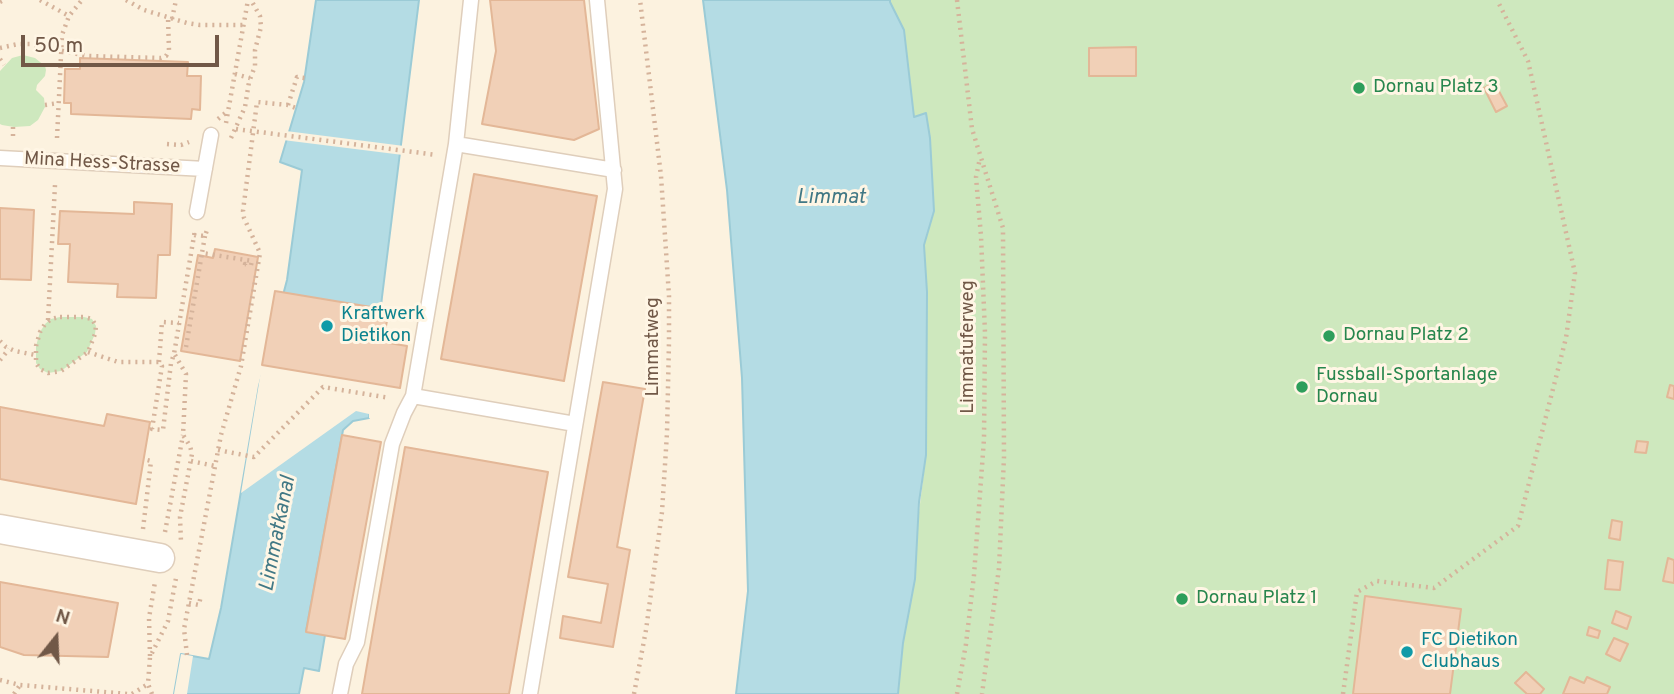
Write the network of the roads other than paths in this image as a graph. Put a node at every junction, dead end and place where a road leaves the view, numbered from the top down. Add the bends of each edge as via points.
1 (471, 0) edge
2 (597, 0) edge
3 (207, 131) road end
4 (456, 144) junction
5 (0, 158) edge
6 (205, 169) junction
7 (614, 170) junction
8 (197, 212) road end
9 (411, 399) junction
10 (575, 424) junction
11 (0, 529) edge
12 (172, 558) road end
13 (340, 694) edge
14 (530, 694) edge

1 - 4 lane
2 - 7 lane
3 - 6 lane, Mina Hess-Strasse
4 - 7 lane
4 - 9 lane
5 - 6 lane, Mina Hess-Strasse
6 - 8 lane, Mina Hess-Strasse
7 - 10 lane via 614,199
9 - 10 lane
9 - 13 lane via 392,444 357,642 346,664
10 - 14 lane
11 - 12 street

